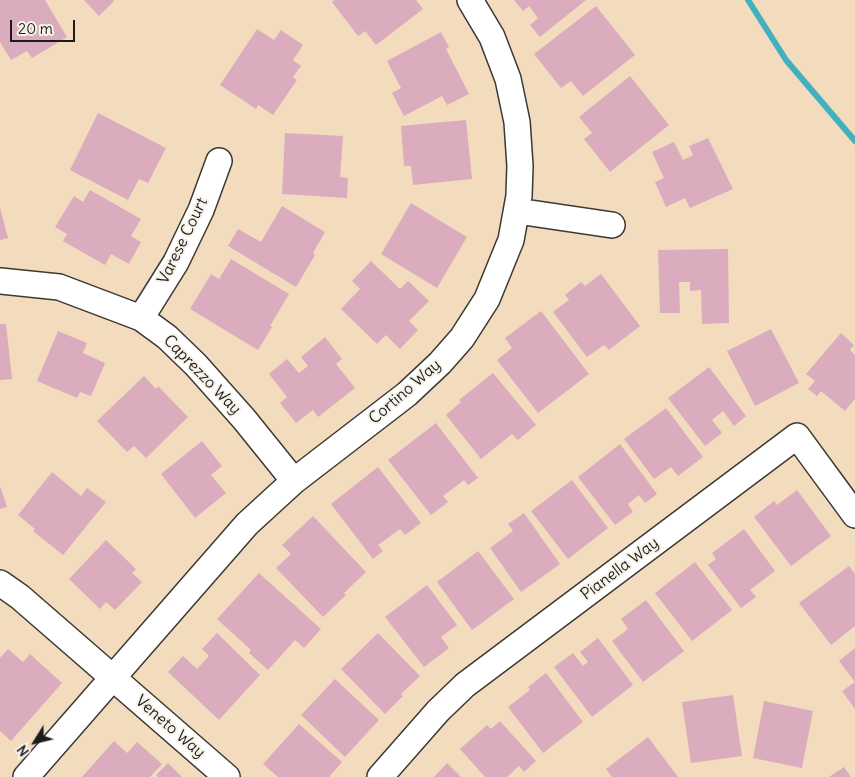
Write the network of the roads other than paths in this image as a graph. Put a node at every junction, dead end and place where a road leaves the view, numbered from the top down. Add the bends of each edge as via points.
1 (470, 0) edge
2 (219, 161) dead end
3 (517, 211) junction
4 (612, 225) dead end
5 (0, 281) edge
6 (141, 318) junction
7 (294, 481) junction
8 (855, 515) edge
9 (0, 583) edge
10 (113, 677) junction
11 (26, 777) edge
12 (227, 777) edge
13 (380, 777) edge

1 - 3 street, Cortino Way via 492,38 508,79 517,122 520,166
2 - 6 street, Varese Court via 176,262
3 - 4 street
3 - 7 street, Cortino Way via 511,240 487,299 462,338 408,394
5 - 6 street, Caprezzo Way via 59,288
6 - 7 street, Caprezzo Way via 196,365
7 - 10 street, Cortino Way via 247,524
8 - 13 street, Pianella Way via 797,436 465,685
9 - 10 street, Veneto Way
10 - 11 street, Cortino Way
10 - 12 street, Veneto Way

